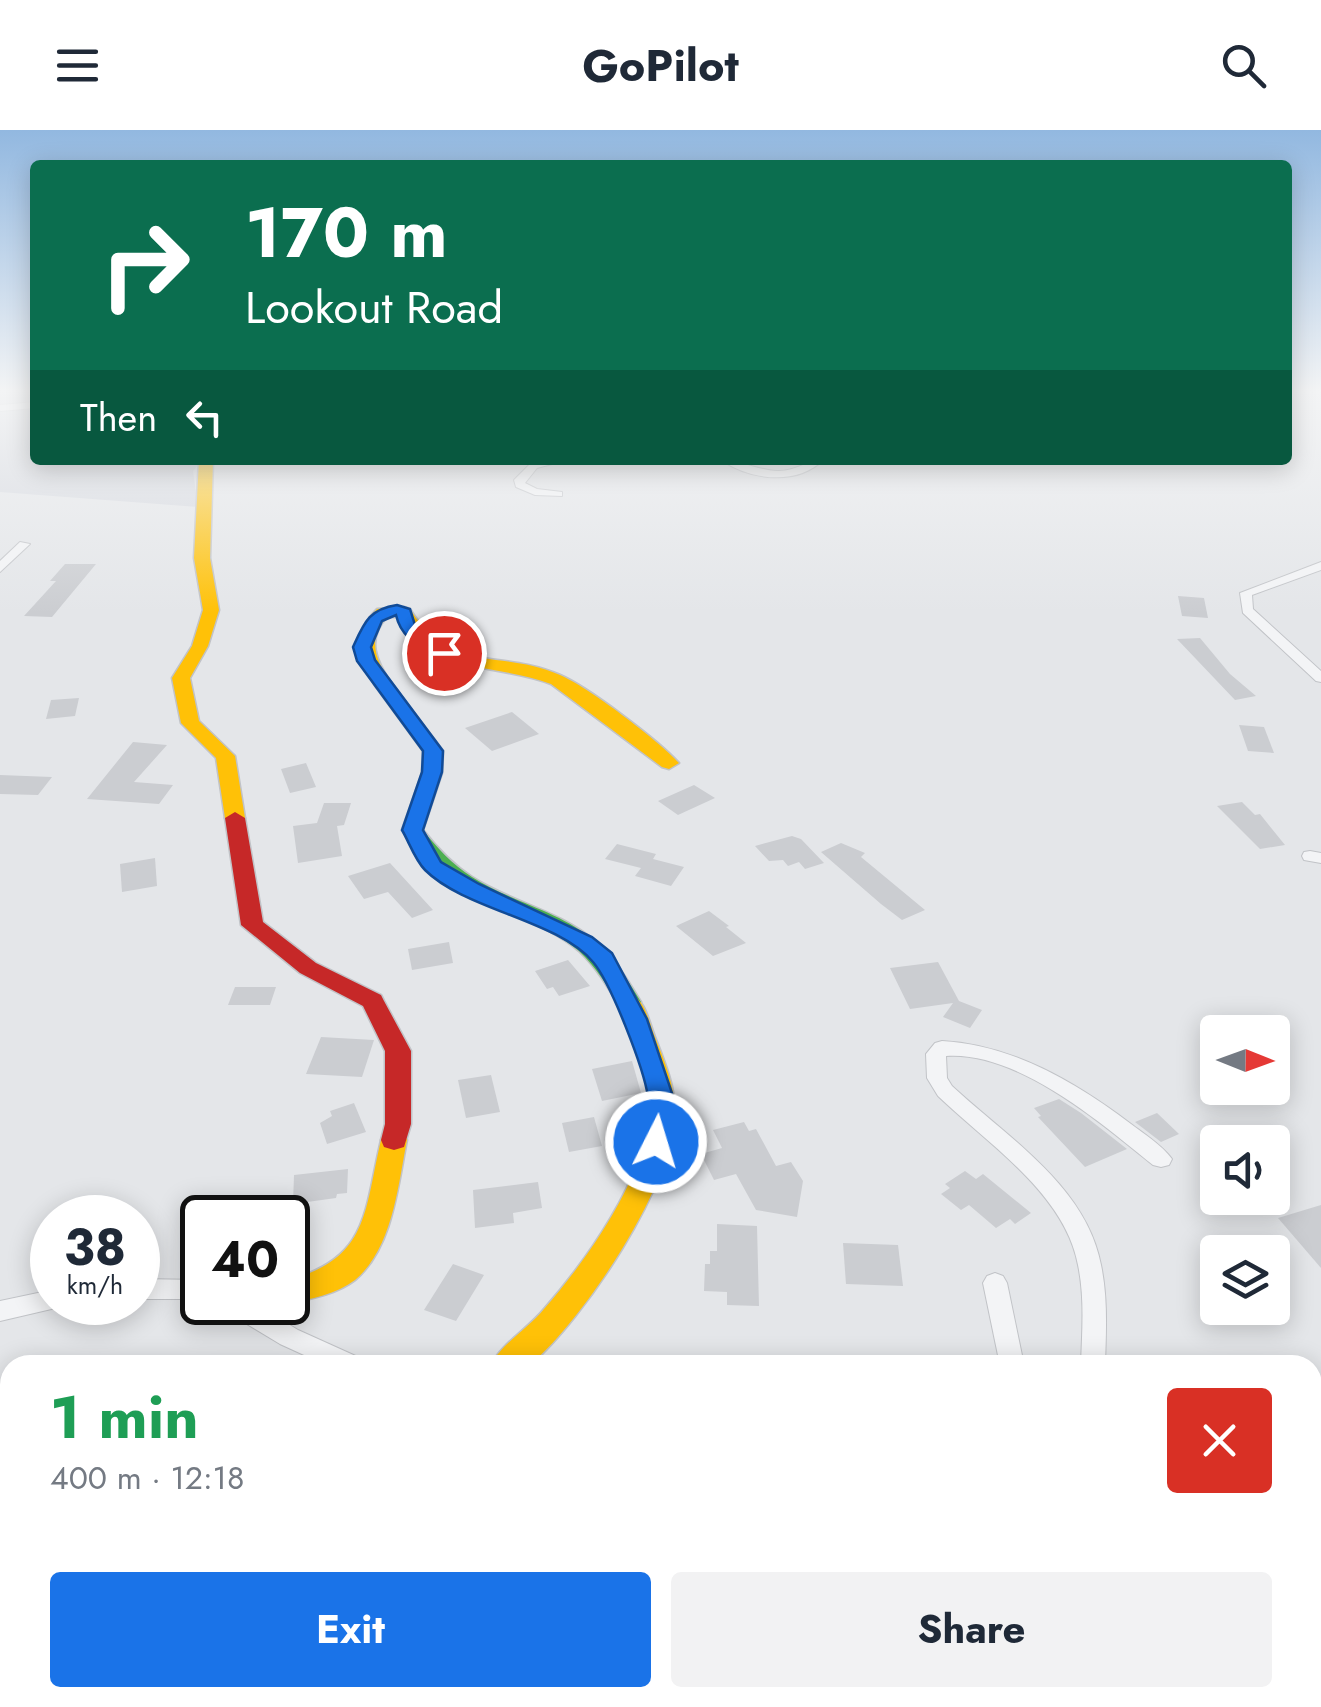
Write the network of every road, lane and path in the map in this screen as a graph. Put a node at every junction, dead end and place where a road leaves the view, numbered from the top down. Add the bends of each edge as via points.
1 (206, 466) edge
2 (536, 466) edge
3 (737, 466) edge
4 (812, 466) edge
5 (558, 494) dead end
6 (24, 544) dead end
7 (1321, 566) edge
8 (0, 568) edge
9 (1321, 678) edge
10 (669, 764) dead end
11 (1160, 1159) dead end
12 (995, 1283) dead end
13 (310, 1286) edge
14 (30, 1305) edge
15 (0, 1311) edge
16 (268, 1325) edge
17 (328, 1355) edge
18 (525, 1355) edge
19 (1010, 1355) edge
20 (1092, 1355) edge

1 - 13 street via 202,558 212,610 181,678 190,723 225,756 252,925 308,968 372,1002 398,1051 398,1124 374,1226 348,1269
2 - 5 street via 520,484
3 - 4 street via 777,473
6 - 8 street
7 - 9 street via 1246,593 1247,610
10 - 18 street via 557,679 444,653 417,637 397,610 383,612 368,630 366,661 433,751 412,830 420,848 433,866 584,942 604,959 634,1019 661,1099 656,1142 636,1196
11 - 20 street via 1104,1115 1014,1065 969,1048 936,1054 945,1091 1055,1189 1084,1232 1094,1295
12 - 19 street
14 - 15 street
16 - 17 street

